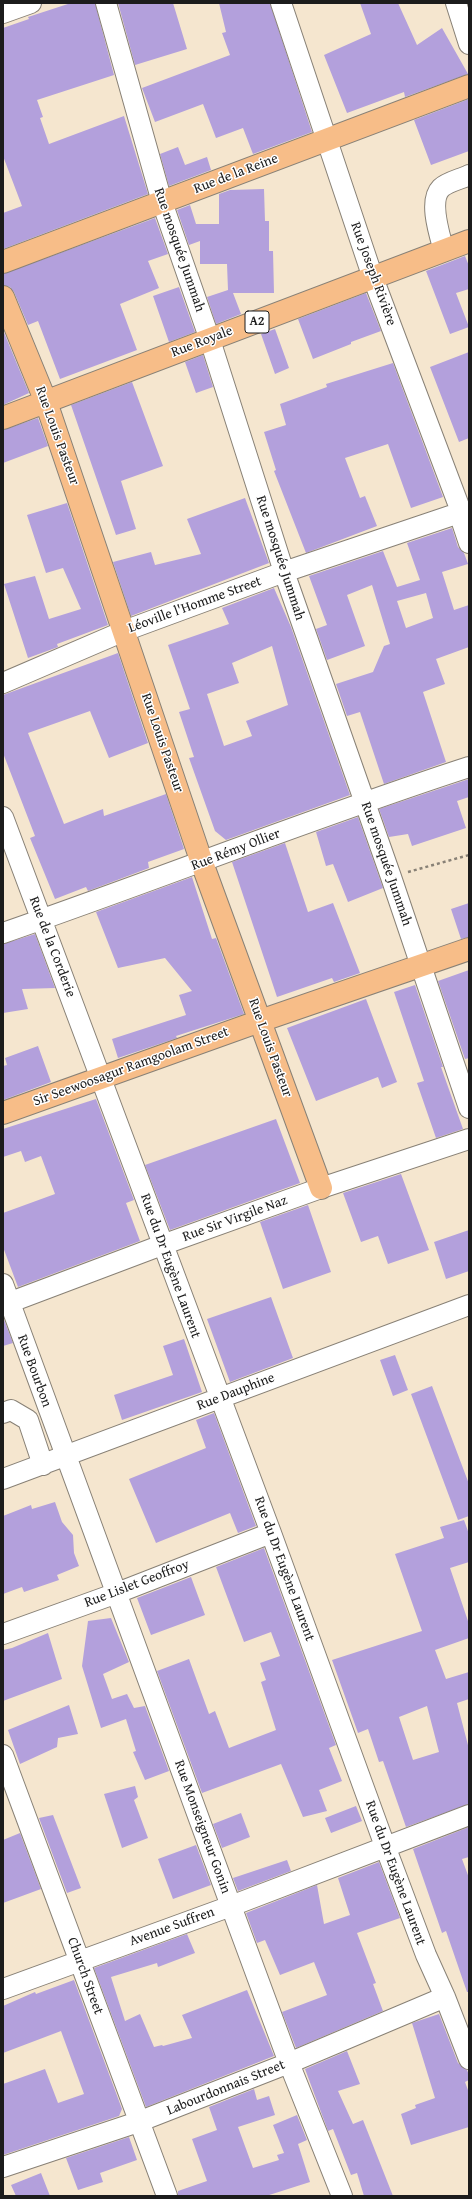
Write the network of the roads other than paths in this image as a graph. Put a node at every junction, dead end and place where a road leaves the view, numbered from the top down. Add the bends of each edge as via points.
1 (31, 3) edge
2 (106, 3) edge
3 (281, 3) edge
4 (456, 3) edge
5 (3, 13) edge
6 (469, 44) edge
7 (469, 86) edge
8 (326, 140) junction
9 (469, 175) edge
10 (162, 202) junction
11 (469, 241) edge
12 (444, 251) junction
13 (3, 262) edge
14 (373, 278) junction
15 (3, 297) edge
16 (210, 340) junction
17 (46, 402) junction
18 (3, 418) edge
19 (463, 507) edge
20 (469, 543) edge
21 (284, 572) junction
22 (124, 631) junction
23 (3, 683) edge
24 (469, 767) edge
25 (364, 801) junction
26 (3, 817) edge
27 (202, 862) junction
28 (42, 920) junction
29 (3, 933) edge
30 (469, 949) edge
31 (422, 966) junction
32 (260, 1021) junction
33 (101, 1077) junction
34 (469, 1108) edge
35 (3, 1113) edge
36 (469, 1139) edge
37 (321, 1188) junction
38 (162, 1245) junction
39 (3, 1284) edge
40 (6, 1304) edge
41 (469, 1305) edge
42 (219, 1398) junction
43 (3, 1413) edge
44 (65, 1456) junction
45 (43, 1465) junction
46 (3, 1479) edge
47 (271, 1532) junction
48 (117, 1593) junction
49 (3, 1634) edge
50 (3, 1756) edge
51 (469, 1815) edge
52 (385, 1846) junction
53 (231, 1906) junction
54 (79, 1961) junction
55 (3, 1989) edge
56 (445, 1997) junction
57 (469, 2060) edge
58 (289, 2063) junction
59 (138, 2122) junction
60 (3, 2167) edge
61 (167, 2196) edge
62 (342, 2196) edge

1 - 5 street
2 - 10 street, Rue mosquée Jummah
3 - 8 street, Rue Joseph Rivière
4 - 6 street
7 - 8 main road, Rue de la Reine
8 - 10 main road, Rue de la Reine
8 - 14 street, Rue Joseph Rivière
9 - 12 street via 441,188 436,197 435,214
10 - 13 main road, Rue de la Reine
10 - 16 street, Rue mosquée Jummah
11 - 12 main road, Rue Royale / A2
12 - 14 main road, Rue Royale / A2
14 - 16 main road, Rue Royale / A2
14 - 19 street, Rue Joseph Rivière
15 - 17 main road, Rue Louis Pasteur
16 - 17 main road, Rue Royale / A2
16 - 21 street, Rue mosquée Jummah
17 - 18 main road, Rue Royale / A2
17 - 22 main road, Rue Louis Pasteur
19 - 20 street, Rue Joseph Rivière
19 - 21 street, Léoville l'Homme Street
21 - 22 street, Léoville l'Homme Street
21 - 25 street, Rue mosquée Jummah
22 - 23 street, Léoville l'Homme Street
22 - 27 main road, Rue Louis Pasteur
24 - 25 street, Rue Rémy Ollier
25 - 27 street, Rue Rémy Ollier
25 - 31 street, Rue mosquée Jummah
26 - 28 street, Rue de la Corderie
27 - 28 street, Rue Rémy Ollier
27 - 32 main road, Rue Louis Pasteur
28 - 29 street, Rue Rémy Ollier
28 - 33 street, Rue de la Corderie
30 - 31 main road, Sir Seewoosagur Ramgoolam Street
31 - 32 main road, Sir Seewoosagur Ramgoolam Street
31 - 34 street, Rue mosquée Jummah
32 - 33 main road, Sir Seewoosagur Ramgoolam Street
32 - 37 main road, Rue Louis Pasteur
33 - 35 main road, Sir Seewoosagur Ramgoolam Street
33 - 38 street, Rue du Dr Eugène Laurent
36 - 37 street, Rue Sir Virgile Naz
37 - 38 street, Rue Sir Virgile Naz
38 - 40 street, Rue Sir Virgile Naz
38 - 42 street, Rue du Dr Eugène Laurent
39 - 40 street, Rue Bourbon
40 - 44 street, Rue Bourbon
41 - 42 street, Rue Dauphine
42 - 44 street, Rue Dauphine
42 - 47 street, Rue du Dr Eugène Laurent
43 - 45 street via 11,1410 28,1420
44 - 45 street, Rue Dauphine
44 - 48 street, Rue Monseigneur Gonin
45 - 46 street, Rue Dauphine
47 - 48 street, Rue Lislet Geoffroy
47 - 52 street, Rue du Dr Eugène Laurent
48 - 49 street, Rue Lislet Geoffroy
48 - 53 street, Rue Monseigneur Gonin
50 - 54 street, Church Street
51 - 52 street, Avenue Suffren
52 - 53 street, Avenue Suffren
52 - 56 street, Rue du Dr Eugène Laurent via 426,1955
53 - 54 street, Avenue Suffren
53 - 58 street, Rue Monseigneur Gonin
54 - 55 street, Avenue Suffren
54 - 59 street, Church Street
56 - 57 street, Rue du Dr Eugène Laurent
56 - 58 street, Labourdonnais Street
58 - 59 street, Labourdonnais Street
58 - 62 street, Rue Monseigneur Gonin
59 - 60 street, Labourdonnais Street
59 - 61 street, Church Street

